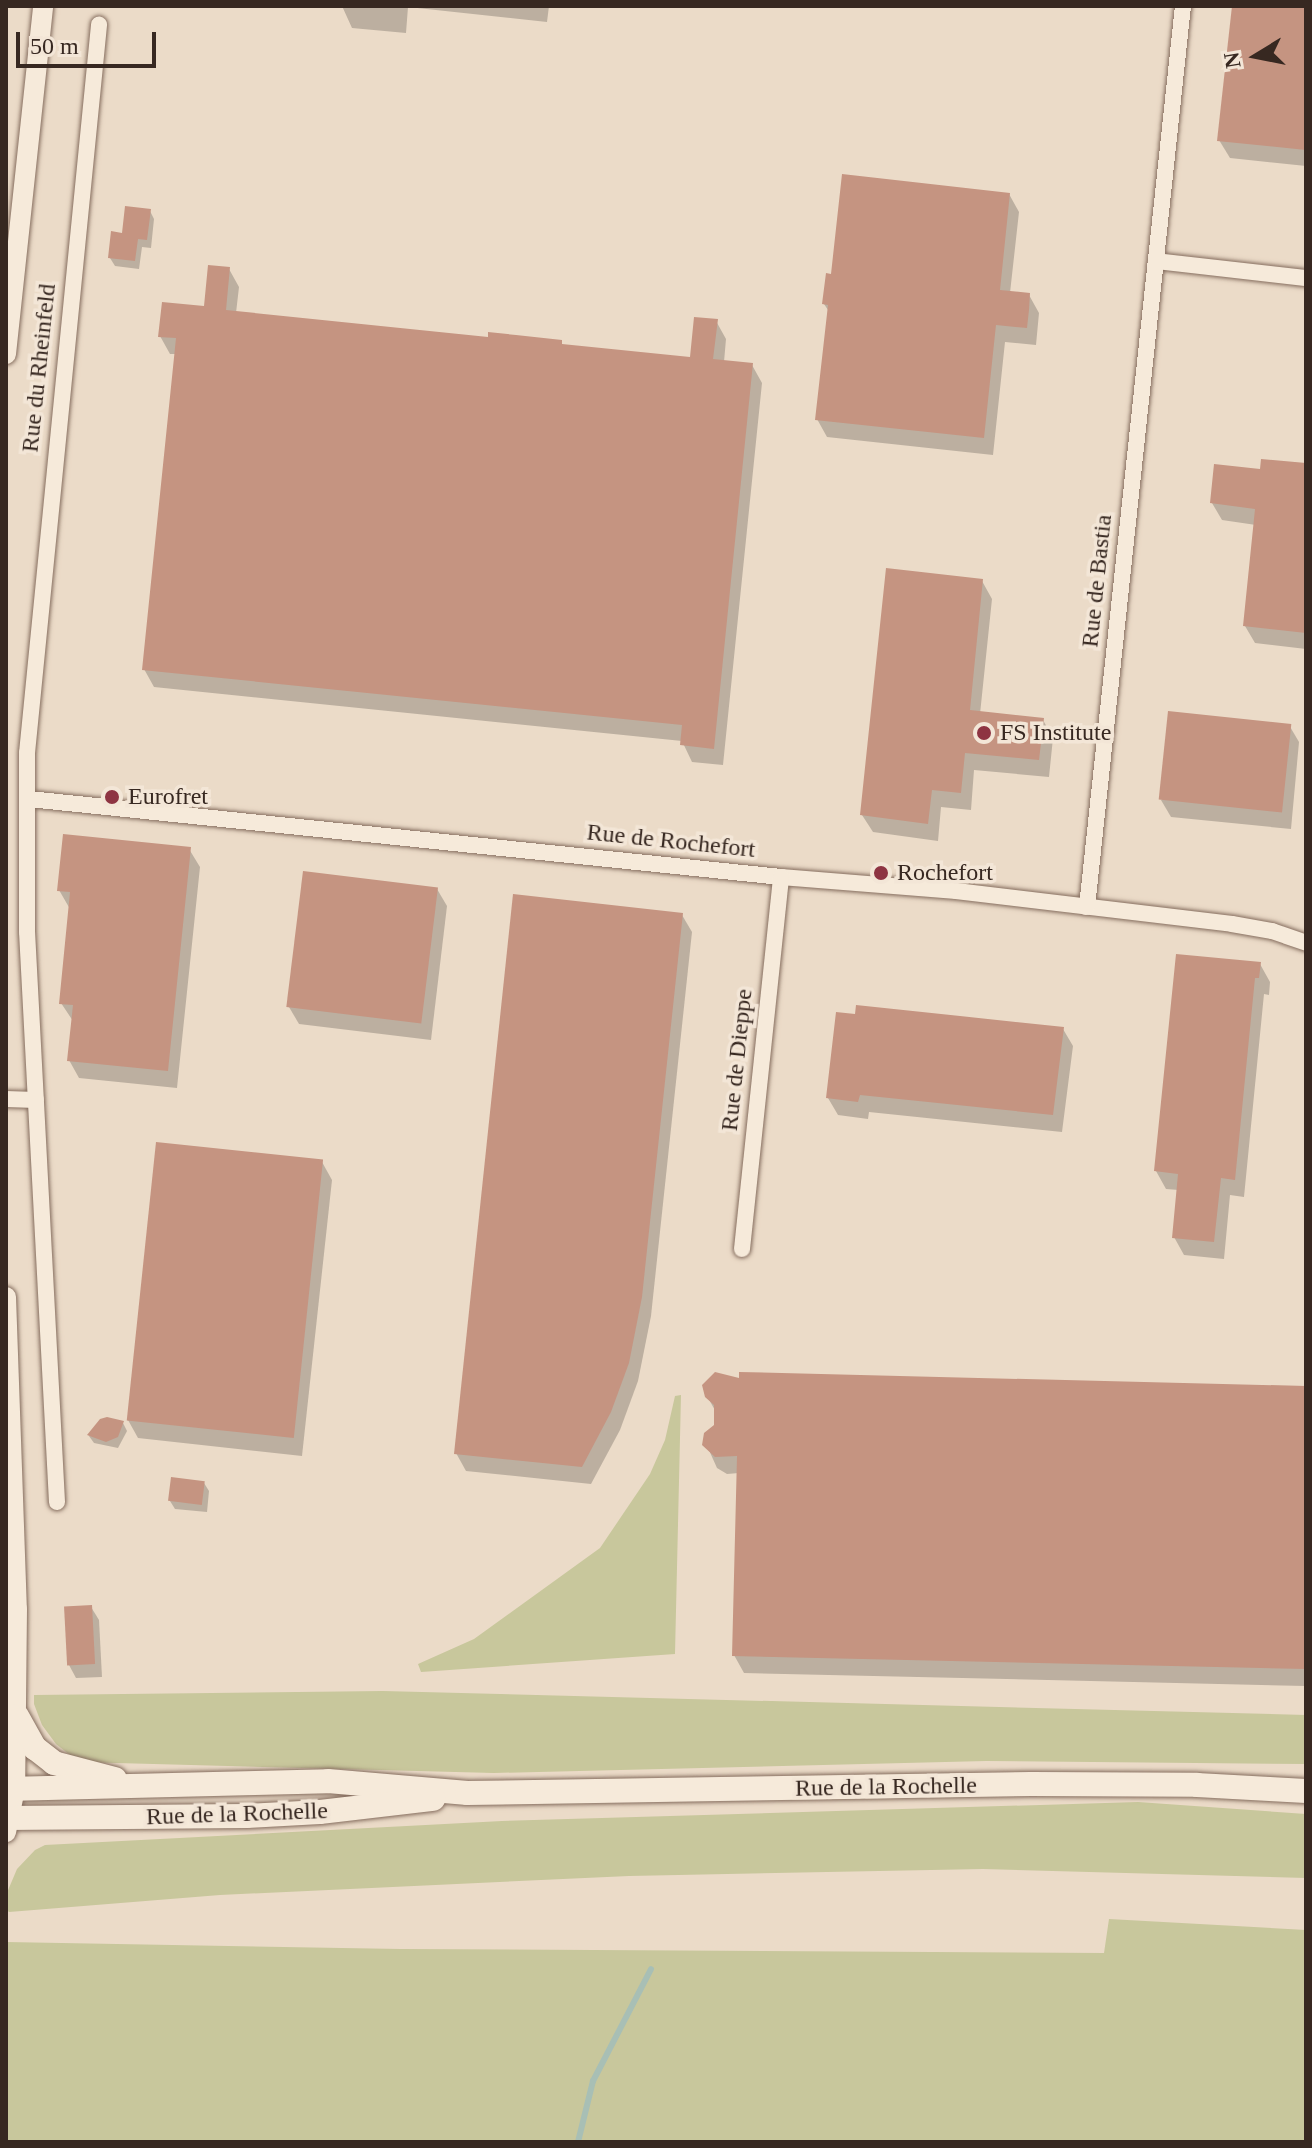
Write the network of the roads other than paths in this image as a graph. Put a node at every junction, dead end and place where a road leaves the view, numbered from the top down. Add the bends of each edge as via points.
1 (43, 6) edge
2 (1183, 6) edge
3 (99, 25) dead end
4 (1156, 261) junction
5 (1306, 278) edge
6 (6, 354) edge
7 (29, 799) junction
8 (781, 877) junction
9 (1087, 907) junction
10 (1306, 943) edge
11 (6, 1099) edge
12 (36, 1100) junction
13 (742, 1249) dead end
14 (6, 1297) edge
15 (57, 1502) dead end
16 (17, 1716) junction
17 (137, 1786) junction
18 (1306, 1791) edge
19 (467, 1793) junction
20 (8, 1809) edge

1 - 6 street, Rue du Rheinfeld
2 - 4 street, Rue de Bastia
3 - 7 street, Rue du Rheinfeld via 28,737
4 - 5 street
4 - 9 street, Rue de Bastia
7 - 8 street, Rue de Rochefort
7 - 12 street, Rue du Rheinfeld via 27,932
8 - 9 street, Rue de Rochefort
8 - 13 street, Rue de Dieppe
9 - 10 street, Rue de Rochefort via 1232,924
11 - 12 street
12 - 15 street, Rue du Rheinfeld
14 - 16 street
16 - 17 main road via 35,1748 54,1763
16 - 20 street
17 - 19 main road, Rue de la Rochelle via 328,1781
17 - 20 main road, Rue de la Rochelle
18 - 19 main road, Rue de la Rochelle via 1031,1784
19 - 20 main road, Rue de la Rochelle via 320,1812

